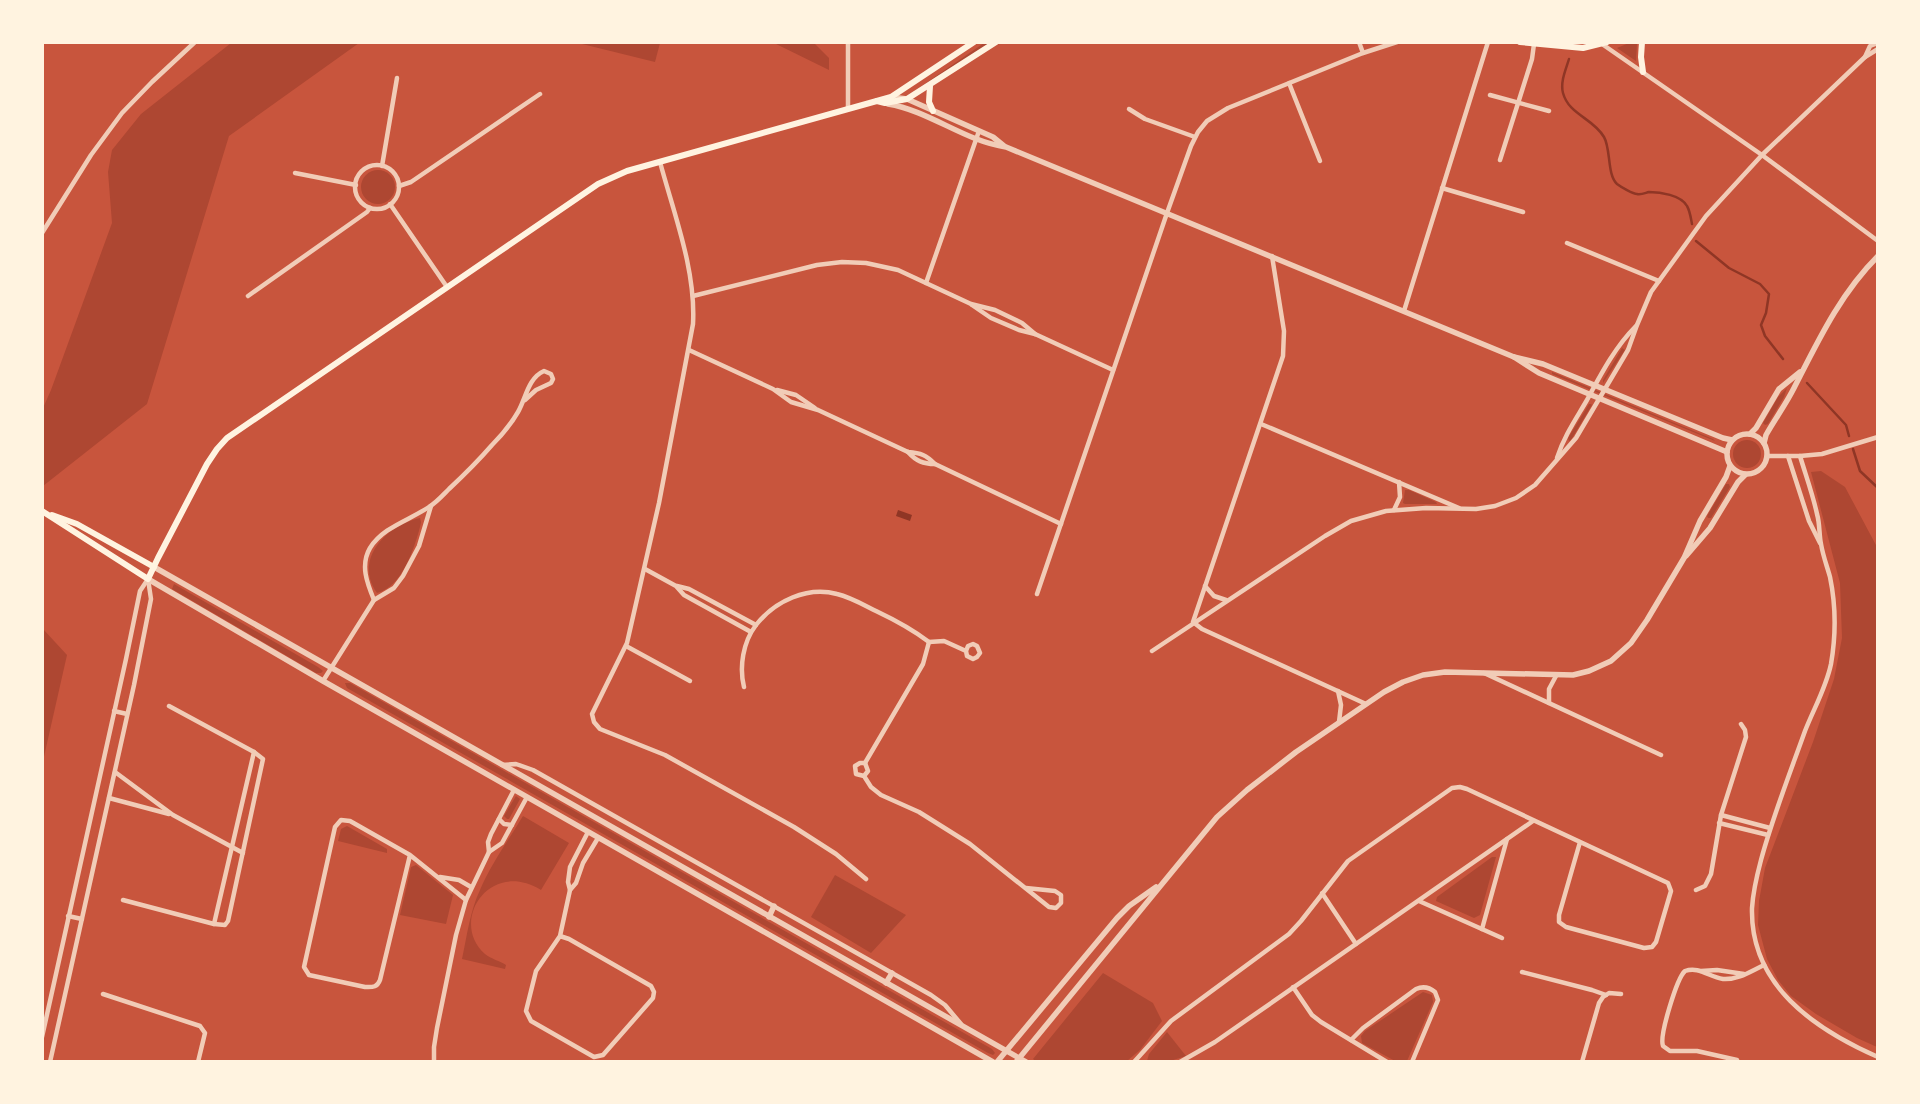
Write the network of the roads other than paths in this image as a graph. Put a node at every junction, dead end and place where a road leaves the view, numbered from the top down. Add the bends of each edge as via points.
1 (195, 42) edge
2 (848, 42) edge
3 (996, 42) edge
4 (1359, 42) edge
5 (1397, 42) edge
6 (1488, 42) edge
7 (1520, 42) edge
8 (1642, 42) edge
9 (972, 43) edge
10 (1605, 43) edge
11 (1878, 43) edge
12 (1534, 44) junction
13 (985, 46) edge
14 (1878, 49) edge
15 (1363, 53) junction
16 (1865, 56) junction
17 (1643, 72) junction
18 (397, 78) dead end
19 (1289, 83) junction
20 (930, 86) junction
21 (540, 94) dead end
22 (1490, 95) dead end
23 (891, 97) junction
24 (907, 99) junction
25 (876, 101) junction
26 (885, 103) junction
27 (1518, 103) junction
28 (848, 108) junction
29 (1129, 109) dead end
30 (933, 111) junction
31 (1549, 111) dead end
32 (979, 131) junction
33 (1195, 137) junction
34 (976, 139) junction
35 (1006, 147) junction
36 (1762, 155) junction
37 (1500, 160) dead end
38 (1320, 161) dead end
39 (660, 162) junction
40 (382, 166) junction
41 (295, 173) dead end
42 (356, 184) junction
43 (399, 186) junction
44 (1442, 188) junction
45 (390, 204) junction
46 (370, 208) junction
47 (1523, 212) dead end
48 (1167, 213) junction
49 (42, 233) edge
50 (1878, 241) edge
51 (1567, 243) dead end
52 (1272, 256) junction
53 (1878, 256) edge
54 (1659, 281) junction
55 (926, 283) junction
56 (447, 288) junction
57 (248, 296) dead end
58 (693, 296) junction
59 (971, 304) junction
60 (1404, 311) junction
61 (1637, 325) junction
62 (1035, 334) junction
63 (689, 350) junction
64 (1514, 357) junction
65 (1113, 370) junction
66 (1800, 372) junction
67 (1595, 385) junction
68 (773, 389) junction
69 (1605, 389) junction
70 (1590, 395) junction
71 (1600, 399) junction
72 (524, 400) junction
73 (818, 410) junction
74 (1660, 412) junction
75 (1656, 422) junction
76 (1260, 424) junction
77 (1750, 434) junction
78 (1878, 437) edge
79 (1732, 440) junction
80 (1764, 443) junction
81 (908, 452) junction
82 (1727, 452) junction
83 (1768, 456) junction
84 (1788, 456) junction
85 (1800, 456) junction
86 (1557, 459) junction
87 (934, 464) junction
88 (1730, 466) junction
89 (1745, 475) junction
90 (1399, 482) junction
91 (431, 506) junction
92 (1462, 509) junction
93 (1394, 510) junction
94 (43, 512) edge
95 (1061, 524) junction
96 (1821, 544) junction
97 (1684, 558) junction
98 (154, 567) junction
99 (645, 568) junction
100 (148, 579) junction
101 (676, 586) junction
102 (1206, 586) junction
103 (1037, 594) dead end
104 (374, 600) junction
105 (1227, 600) junction
106 (1194, 622) junction
107 (756, 625) junction
108 (751, 632) junction
109 (929, 642) junction
110 (626, 646) junction
111 (966, 651) dead end
112 (1152, 651) dead end
113 (331, 668) junction
114 (1483, 673) junction
115 (1556, 676) junction
116 (323, 681) junction
117 (690, 681) dead end
118 (121, 682) junction
119 (134, 685) junction
120 (744, 687) dead end
121 (1338, 691) junction
122 (1366, 704) junction
123 (1549, 704) junction
124 (169, 706) dead end
125 (114, 711) junction
126 (127, 714) junction
127 (1339, 722) junction
128 (1741, 724) dead end
129 (254, 752) junction
130 (1661, 755) dead end
131 (865, 764) junction
132 (502, 765) junction
133 (115, 772) junction
134 (864, 776) junction
135 (514, 790) junction
136 (527, 797) junction
137 (109, 798) junction
138 (172, 815) junction
139 (1721, 815) junction
140 (499, 819) junction
141 (1533, 821) junction
142 (1720, 823) junction
143 (512, 825) junction
144 (1770, 828) junction
145 (588, 832) junction
146 (1768, 835) junction
147 (598, 838) junction
148 (1507, 839) junction
149 (1580, 842) junction
150 (231, 847) junction
151 (489, 852) junction
152 (243, 853) junction
153 (410, 855) junction
154 (574, 858) junction
155 (583, 863) junction
156 (439, 876) junction
157 (866, 879) dead end
158 (1164, 881) junction
159 (472, 887) junction
160 (1026, 888) junction
161 (570, 890) junction
162 (1696, 890) dead end
163 (1322, 893) junction
164 (123, 900) dead end
165 (466, 900) junction
166 (1419, 901) junction
167 (774, 906) junction
168 (68, 916) junction
169 (769, 916) junction
170 (82, 919) junction
171 (214, 924) junction
172 (1482, 929) junction
173 (560, 936) junction
174 (1502, 938) dead end
175 (1356, 944) junction
176 (1764, 965) junction
177 (1701, 971) junction
178 (1522, 972) dead end
179 (892, 973) junction
180 (1744, 974) junction
181 (886, 983) junction
182 (1293, 987) junction
183 (103, 994) dead end
184 (1621, 994) dead end
185 (1606, 995) junction
186 (964, 1026) junction
187 (42, 1037) edge
188 (1351, 1040) junction
189 (1006, 1050) junction
190 (1878, 1057) edge
191 (1140, 1059) edge
192 (1017, 1060) edge
193 (1737, 1060) dead end
194 (50, 1062) edge
195 (198, 1062) edge
196 (434, 1062) edge
197 (995, 1062) edge
198 (1026, 1062) edge
199 (1134, 1062) edge
200 (1180, 1062) edge
201 (1387, 1062) edge
202 (1412, 1062) edge
203 (1582, 1062) edge

1 - 49 street via 122,113
2 - 28 street
3 - 13 main road
4 - 15 street
5 - 15 street
6 - 44 street
7 - 12 main road
8 - 17 main road
9 - 23 main road
10 - 12 main road via 1583,48
10 - 17 street
11 - 16 street via 1870,46
12 - 27 street
13 - 20 main road
14 - 16 street
15 - 19 street
16 - 36 street
17 - 36 street
18 - 40 street
19 - 33 street via 1221,111 1207,121
19 - 38 street
20 - 24 main road
20 - 30 main road via 929,102
21 - 43 street via 411,182
22 - 27 street
23 - 24 street
23 - 25 main road
24 - 26 main road
24 - 30 street
25 - 26 main road
25 - 28 main road
26 - 34 street via 915,110
27 - 31 street
27 - 37 street
28 - 39 main road
29 - 33 street via 1141,117
30 - 32 street
32 - 34 street
32 - 35 street
33 - 48 street
34 - 35 street
34 - 55 street
35 - 48 street
36 - 50 street
36 - 54 street via 1706,216
39 - 56 main road via 598,184
39 - 58 street via 690,270
40 - 42 street via 368,168
40 - 43 street via 394,173
41 - 42 street
42 - 46 street via 359,199
43 - 45 street via 396,198
44 - 47 street
44 - 60 street
45 - 46 street
45 - 56 street
46 - 57 street
48 - 52 street
48 - 65 street
51 - 54 street
52 - 60 street
52 - 76 street via 1284,347
53 - 66 street via 1843,296
54 - 61 street
55 - 58 street via 890,267 842,262 817,265
55 - 59 street
56 - 98 main road via 222,443 207,464
58 - 63 street
59 - 62 street via 991,318
59 - 62 street via 989,308 1022,323
60 - 64 street
61 - 67 street via 1620,344
61 - 69 street via 1628,350
62 - 65 street
63 - 68 street
63 - 99 street
64 - 67 street
64 - 70 street via 1531,370
65 - 95 street
66 - 77 street via 1779,389
66 - 80 street
67 - 69 street
67 - 70 street
68 - 73 street via 791,402
68 - 73 street via 796,395
69 - 71 street
69 - 74 street
70 - 71 street
70 - 86 street via 1568,432
71 - 75 street
71 - 86 street via 1572,444
72 - 72 street via 551,383 551,374 544,371 537,374
72 - 91 street via 500,437
73 - 81 street
74 - 75 street
74 - 79 street
75 - 82 street
76 - 90 street
76 - 102 street
77 - 79 street
77 - 80 street
78 - 85 street via 1829,453
79 - 82 street
80 - 83 street
81 - 87 street via 927,456
81 - 87 street via 915,460
82 - 88 street
83 - 84 street
83 - 89 street via 1760,470
84 - 85 street
84 - 96 street via 1809,521
85 - 96 street via 1817,515
86 - 92 street via 1542,479 1516,498 1486,508
87 - 95 street
88 - 89 street
88 - 97 street
89 - 97 street via 1710,528
90 - 92 street
90 - 93 street via 1400,497
91 - 104 street via 419,546 403,576 394,588
91 - 104 street via 388,530 369,550 365,574
92 - 93 street
93 - 105 street via 1358,518 1334,530
94 - 98 main road via 77,524
94 - 100 main road
95 - 103 street
96 - 144 street via 1834,606 1830,666
97 - 115 street via 1639,632 1624,650 1589,671
98 - 100 main road
98 - 113 street
99 - 101 street
99 - 110 street
100 - 116 street
100 - 118 street via 140,591
100 - 119 street via 151,600
101 - 107 street via 689,589
101 - 108 street via 684,595
102 - 105 street via 1214,596
102 - 106 street
104 - 113 street
105 - 106 street
106 - 112 street
106 - 121 street via 1202,629
107 - 108 street
107 - 109 street via 772,608 788,599 804,594 831,593 840,594 912,629
108 - 120 street via 742,661
109 - 111 street via 944,641
109 - 131 street via 923,664
110 - 117 street
110 - 157 street via 592,714 600,729 665,755 786,822 829,849
113 - 116 street
113 - 132 street
114 - 115 street
114 - 122 street via 1424,675 1393,686
114 - 123 street
115 - 123 street via 1549,689
116 - 135 street
118 - 119 street
118 - 125 street
119 - 126 street
121 - 122 street
121 - 127 street via 1342,705
122 - 127 street
123 - 130 street
124 - 129 street
125 - 126 street
125 - 168 street
126 - 133 street
127 - 158 street via 1232,803
128 - 139 street via 1746,736
129 - 150 street
129 - 152 street via 263,762
131 - 134 street via 868,771
131 - 134 street via 857,764 854,768 858,776
132 - 167 street via 516,764 533,770
132 - 169 street
133 - 137 street
133 - 138 street
134 - 160 street via 881,795 942,826
135 - 136 street
135 - 140 street
136 - 143 street
136 - 145 street
137 - 138 street
137 - 170 street
138 - 150 street
139 - 142 street
139 - 144 street
140 - 143 street
140 - 151 street via 489,840
141 - 148 street
141 - 149 street
141 - 163 street via 1463,788 1452,788 1352,857
142 - 146 street
142 - 162 street via 1711,874 1705,886
143 - 151 street via 500,845
144 - 146 street
145 - 147 street
145 - 154 street
146 - 176 street via 1752,908 1756,941
147 - 155 street
147 - 197 street
148 - 166 street
148 - 172 street
149 - 149 street via 1670,885 1671,892 1656,942 1649,948 1563,926 1559,922
150 - 152 street
150 - 171 street
151 - 159 street
152 - 171 street via 228,923
153 - 153 street via 347,820 337,823 304,968 308,975 365,987 377,985
153 - 156 street
154 - 155 street
154 - 161 street via 568,875
155 - 161 street
156 - 159 street via 459,880
156 - 165 street
158 - 189 street via 1117,918
158 - 192 street
159 - 165 street
160 - 160 street via 1049,907 1056,908 1061,903 1061,896 1056,891
161 - 173 street
163 - 175 street
163 - 191 street via 1289,934 1171,1020
164 - 171 street
165 - 196 street via 437,1028
166 - 172 street
166 - 175 street
167 - 169 street
167 - 179 street
168 - 170 street
168 - 187 street
169 - 181 street
170 - 194 street
172 - 174 street
173 - 173 street via 536,971 526,1014 531,1021 599,1057 653,998 654,992 651,986
175 - 182 street
176 - 180 street
176 - 190 street via 1780,991 1804,1015
177 - 180 street
177 - 180 street via 1723,978
177 - 193 street via 1688,970 1680,976 1662,1043 1670,1051 1698,1051
178 - 185 street
179 - 181 street
179 - 186 street via 936,998
181 - 186 street
182 - 188 street via 1316,1018
182 - 200 street via 1215,1042
183 - 195 street via 200,1026 205,1033
184 - 185 street via 1613,992
185 - 203 street via 1597,1008
186 - 189 street
188 - 201 street
188 - 202 street via 1416,989 1429,988 1438,1000
189 - 192 street
189 - 197 street
191 - 199 street
192 - 198 street

